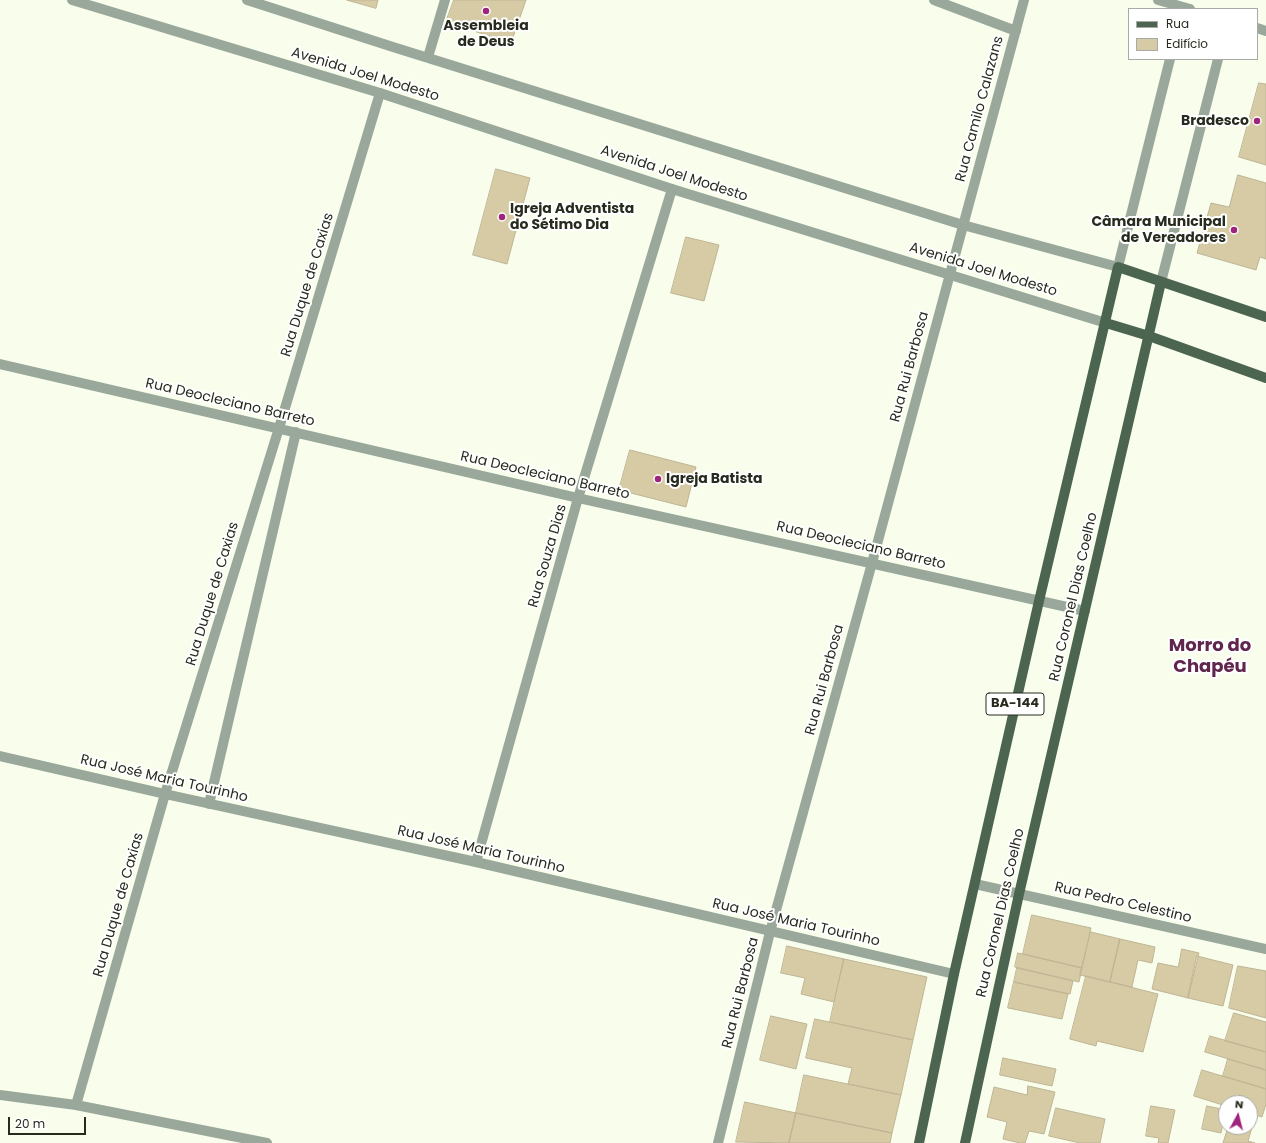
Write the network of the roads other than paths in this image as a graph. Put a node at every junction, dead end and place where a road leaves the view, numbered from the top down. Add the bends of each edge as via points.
1 (72, 0) edge
2 (247, 0) edge
3 (445, 0) edge
4 (934, 0) edge
5 (1024, 0) edge
6 (1158, 0) edge
7 (1185, 8) edge
8 (1016, 31) junction
9 (428, 58) junction
10 (1170, 60) edge
11 (1218, 60) edge
12 (380, 93) junction
13 (672, 189) junction
14 (963, 225) junction
15 (1118, 267) junction
16 (949, 274) junction
17 (1161, 282) junction
18 (1266, 317) edge
19 (1106, 323) junction
20 (1149, 336) junction
21 (0, 364) edge
22 (1266, 378) edge
23 (279, 428) junction
24 (296, 432) junction
25 (578, 498) junction
26 (872, 563) junction
27 (1039, 601) junction
28 (1085, 611) junction
29 (0, 756) edge
30 (164, 794) junction
31 (209, 804) junction
32 (476, 862) junction
33 (975, 884) junction
34 (1019, 894) junction
35 (770, 932) junction
36 (1266, 949) edge
37 (954, 974) junction
38 (0, 1095) edge
39 (76, 1105) junction
40 (267, 1143) edge
41 (718, 1143) edge
42 (919, 1143) edge
43 (965, 1143) edge

1 - 12 street, Avenida Joel Modesto
2 - 9 street
3 - 9 street
4 - 8 street
5 - 8 street, Rua Camilo Calazans
6 - 7 street
8 - 14 street, Rua Camilo Calazans
9 - 14 street
10 - 15 street, BA-144
11 - 17 street, Rua Coronel Dias Coelho
12 - 13 street, Avenida Joel Modesto
12 - 23 street, Rua Duque de Caxias
13 - 16 street, Avenida Joel Modesto
13 - 25 street, Rua Souza Dias
14 - 15 street
14 - 16 street, Rua Rui Barbosa
15 - 17 main road
15 - 19 main road, BA-144
16 - 19 street, Avenida Joel Modesto
16 - 26 street, Rua Rui Barbosa
17 - 18 main road
17 - 20 main road, Rua Coronel Dias Coelho
19 - 20 main road, Avenida Joel Modesto
19 - 27 main road, BA-144
20 - 22 main road, Avenida Joel Modesto
20 - 28 main road, Rua Coronel Dias Coelho
21 - 23 street, Rua Deocleciano Barreto
23 - 24 street, Rua Deocleciano Barreto
23 - 30 street, Rua Duque de Caxias
24 - 25 street, Rua Deocleciano Barreto
24 - 31 street
25 - 26 street, Rua Deocleciano Barreto
25 - 32 street, Rua Souza Dias
26 - 27 street, Rua Deocleciano Barreto
26 - 35 street, Rua Rui Barbosa
27 - 28 street, Rua Deocleciano Barreto
27 - 33 main road, BA-144
28 - 34 main road, Rua Coronel Dias Coelho
29 - 30 street, Rua José Maria Tourinho
30 - 31 street, Rua José Maria Tourinho
30 - 39 street, Rua Duque de Caxias
31 - 32 street, Rua José Maria Tourinho
32 - 35 street, Rua José Maria Tourinho
33 - 34 street, Rua Pedro Celestino
33 - 37 main road, BA-144
34 - 36 street, Rua Pedro Celestino
34 - 43 main road, Rua Coronel Dias Coelho
35 - 37 street, Rua José Maria Tourinho
35 - 41 street, Rua Rui Barbosa
37 - 42 main road, BA-144
38 - 39 street
39 - 40 street

